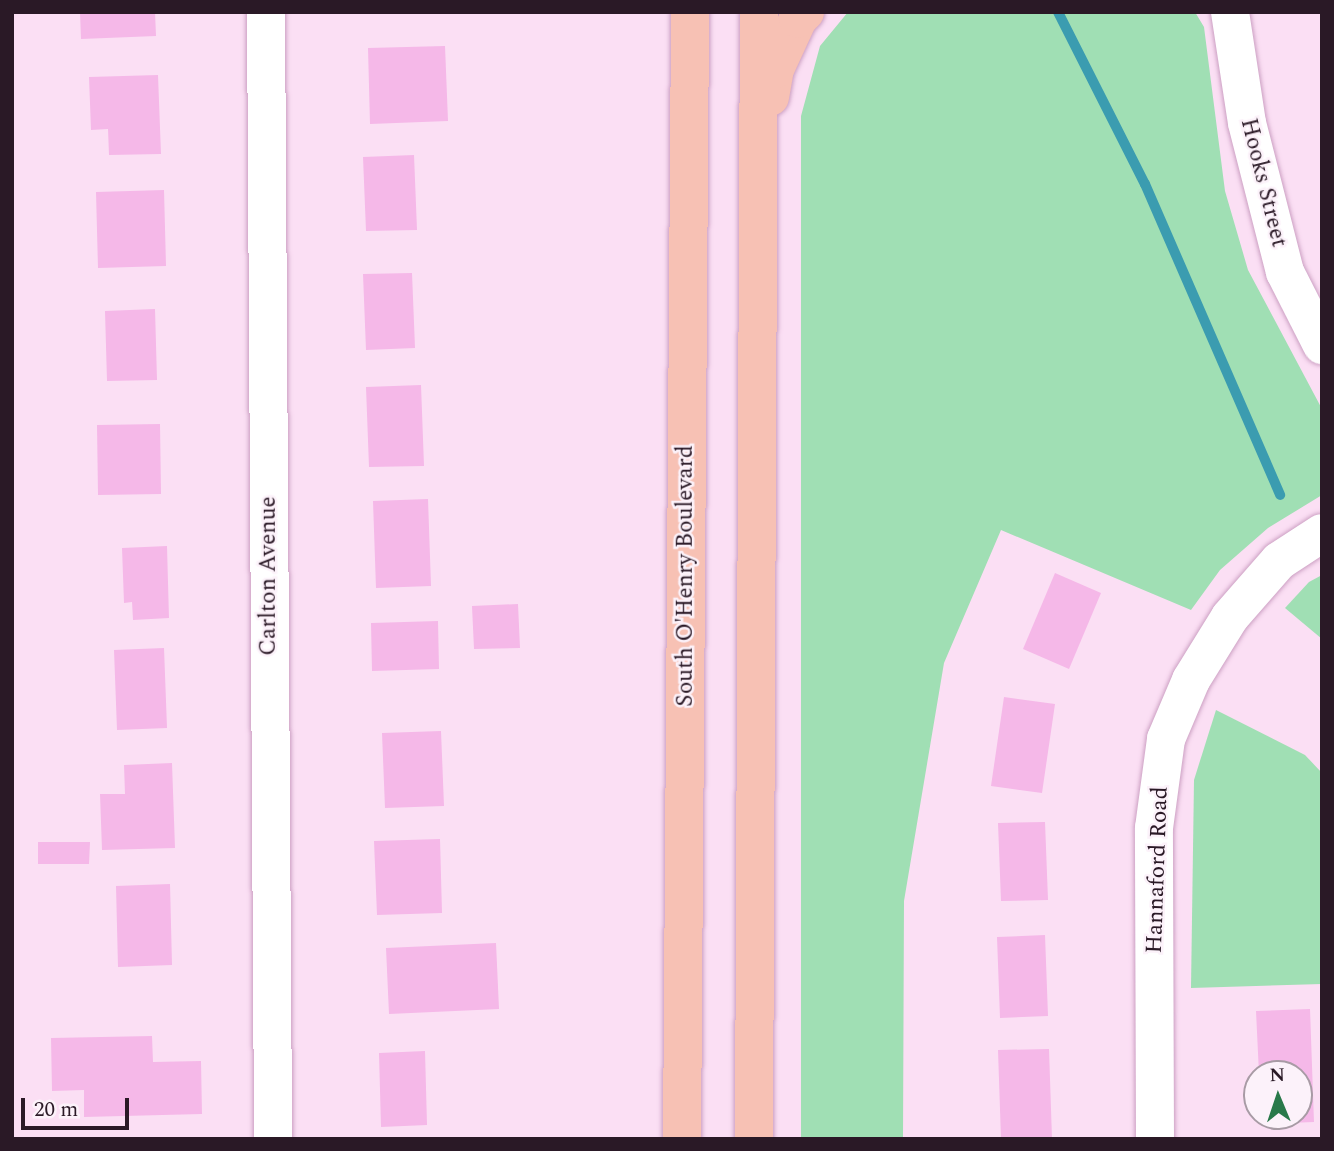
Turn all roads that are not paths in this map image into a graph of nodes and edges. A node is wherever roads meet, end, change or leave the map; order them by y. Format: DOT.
graph roads {
  1 [pos="266,12"];
  2 [pos="690,12"];
  3 [pos="759,12"];
  4 [pos="805,12"];
  5 [pos="1230,12"];
  6 [pos="758,165"];
  7 [pos="1322,345"];
  8 [pos="1322,533"];
  9 [pos="273,1139"];
  10 [pos="682,1139"];
  11 [pos="754,1139"];
  12 [pos="1155,1139"];
  1 -- 9 [label="street, Carlton Avenue"];
  2 -- 10 [label="highway, South O'Henry Boulevard"];
  3 -- 6 [label="highway"];
  4 -- 6 [label="highway"];
  5 -- 7 [label="street, Hooks Street"];
  6 -- 11 [label="highway"];
  8 -- 12 [label="street, Hannaford Road"];
}
